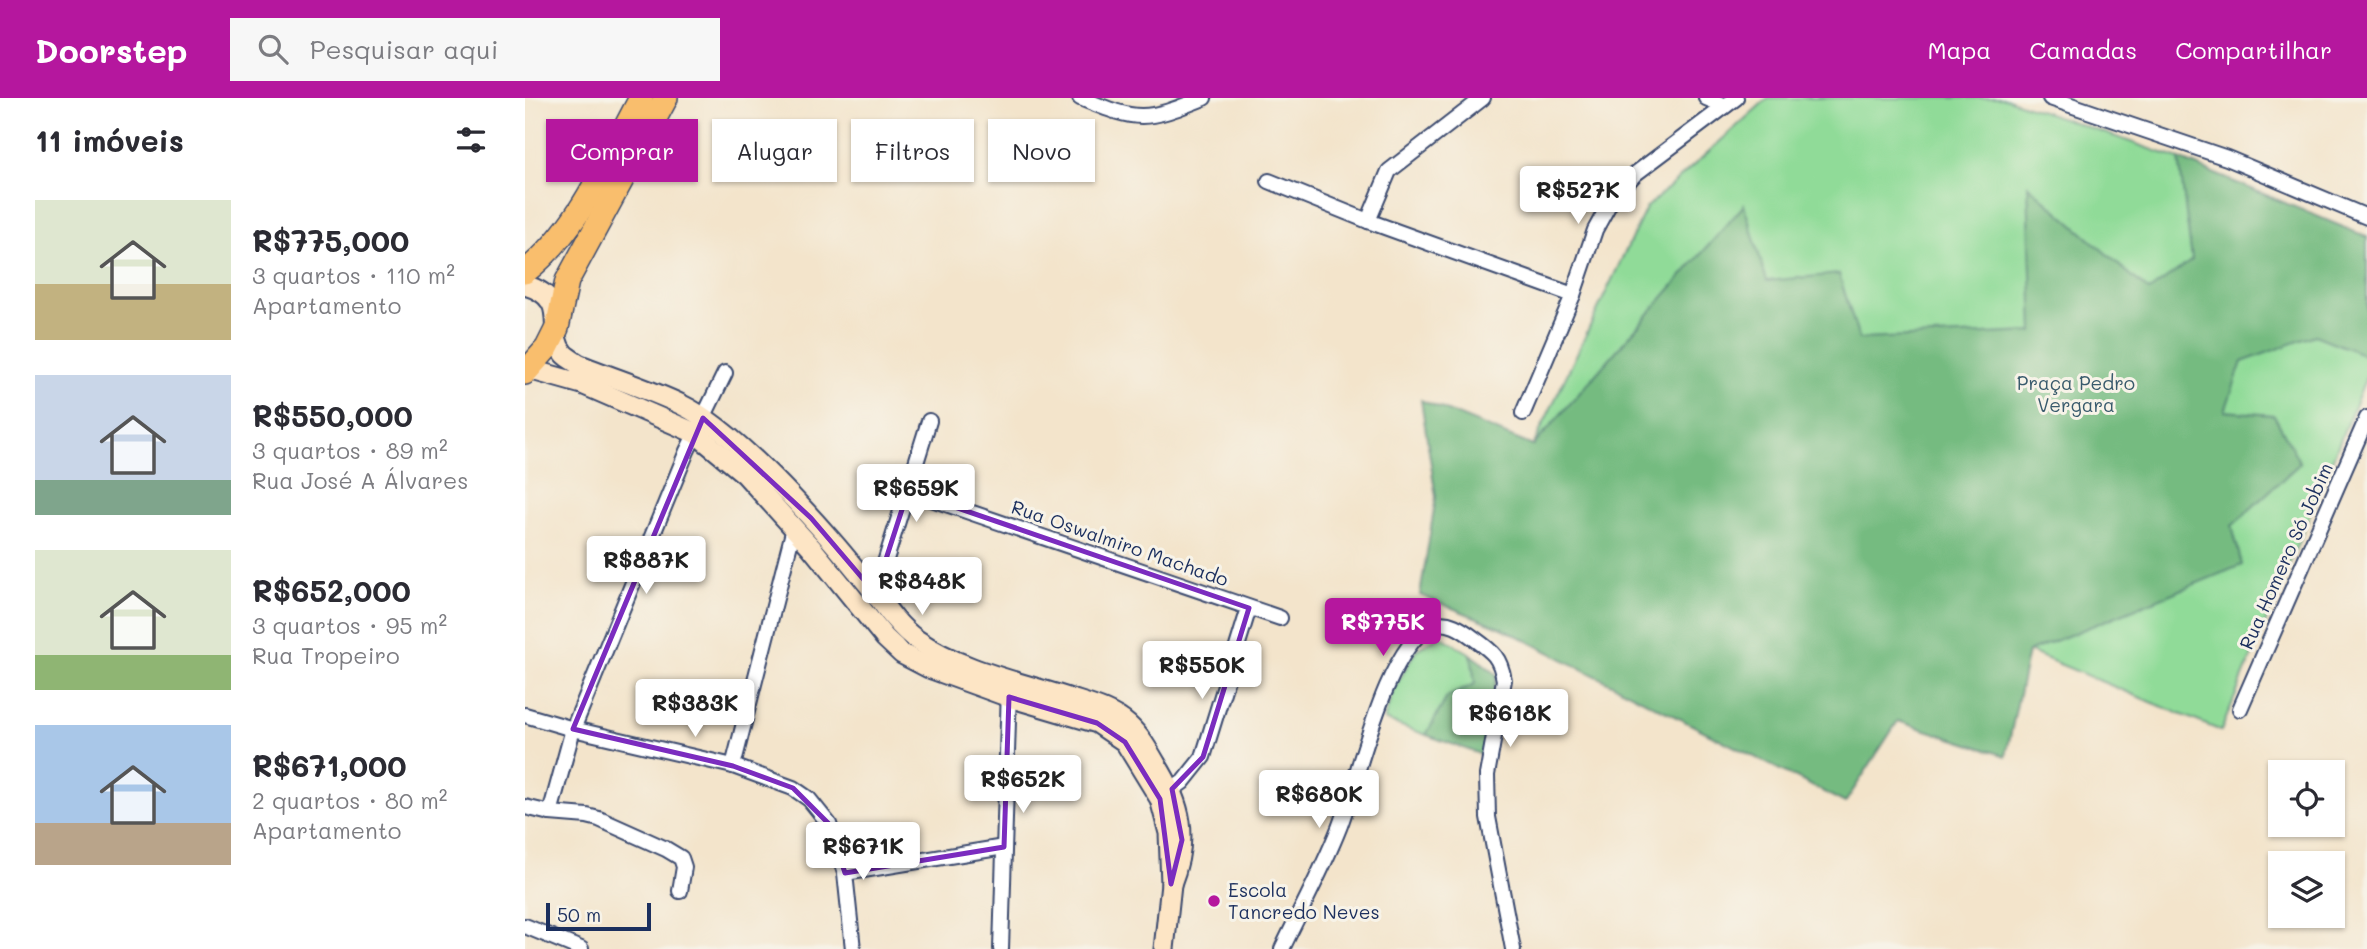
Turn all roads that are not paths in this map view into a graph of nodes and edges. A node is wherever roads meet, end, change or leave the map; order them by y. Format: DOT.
graph roads {
  1 [pos="641,98"];
  2 [pos="666,98"];
  3 [pos="1080,98"];
  4 [pos="1204,98"];
  5 [pos="1483,98"];
  6 [pos="1706,98"];
  7 [pos="2050,98"];
  8 [pos="1730,102"];
  9 [pos="1269,181"];
  10 [pos="2367,217"];
  11 [pos="1368,221"];
  12 [pos="525,272"];
  13 [pos="525,285"];
  14 [pos="1573,295"];
  15 [pos="557,328"];
  16 [pos="526,370"];
  17 [pos="725,373"];
  18 [pos="1523,412"];
  19 [pos="2367,418"];
  20 [pos="929,421"];
  21 [pos="699,425"];
  22 [pos="908,491"];
  23 [pos="794,528"];
  24 [pos="875,594"];
  25 [pos="1249,608"];
  26 [pos="868,616"];
  27 [pos="1280,618"];
  28 [pos="1009,688"];
  29 [pos="2240,709"];
  30 [pos="525,715"];
  31 [pos="573,729"];
  32 [pos="733,766"];
  33 [pos="1166,794"];
  34 [pos="525,807"];
  35 [pos="550,813"];
  36 [pos="1004,847"];
  37 [pos="845,873"];
  38 [pos="680,891"];
  39 [pos="525,926"];
  40 [pos="581,949"];
  41 [pos="853,949"];
  42 [pos="1001,949"];
  43 [pos="1164,949"];
  44 [pos="1282,949"];
  45 [pos="1513,949"];
  1 -- 12 [label="main road"];
  2 -- 15 [label="main road"];
  3 -- 4 [label="street"];
  5 -- 11 [label="street"];
  6 -- 8 [label="street"];
  7 -- 10 [label="street"];
  8 -- 14 [label="street"];
  9 -- 11 [label="street"];
  11 -- 14 [label="street"];
  13 -- 15 [label="street"];
  14 -- 18 [label="street"];
  15 -- 16 [label="main road"];
  15 -- 21 [label="street"];
  16 -- 21 [label="street"];
  17 -- 21 [label="street"];
  19 -- 29 [label="street, Rua Homero Só Jobim"];
  20 -- 22 [label="street"];
  21 -- 23 [label="street"];
  21 -- 24 [label="street"];
  21 -- 31 [label="street"];
  22 -- 24 [label="street"];
  22 -- 25 [label="street, Rua Oswalmiro Machado"];
  23 -- 26 [label="street"];
  23 -- 32 [label="street"];
  24 -- 26 [label="street"];
  24 -- 28 [label="street"];
  25 -- 27 [label="street, Rua Oswalmiro Machado"];
  25 -- 33 [label="street"];
  26 -- 28 [label="street"];
  28 -- 33 [label="street"];
  28 -- 36 [label="street"];
  30 -- 31 [label="street"];
  31 -- 32 [label="street"];
  31 -- 35 [label="street"];
  32 -- 37 [label="street"];
  33 -- 43 [label="street"];
  34 -- 35 [label="street"];
  35 -- 38 [label="street"];
  36 -- 37 [label="street"];
  36 -- 42 [label="street"];
  37 -- 41 [label="street"];
  39 -- 40 [label="street"];
  44 -- 45 [label="street"];
}
